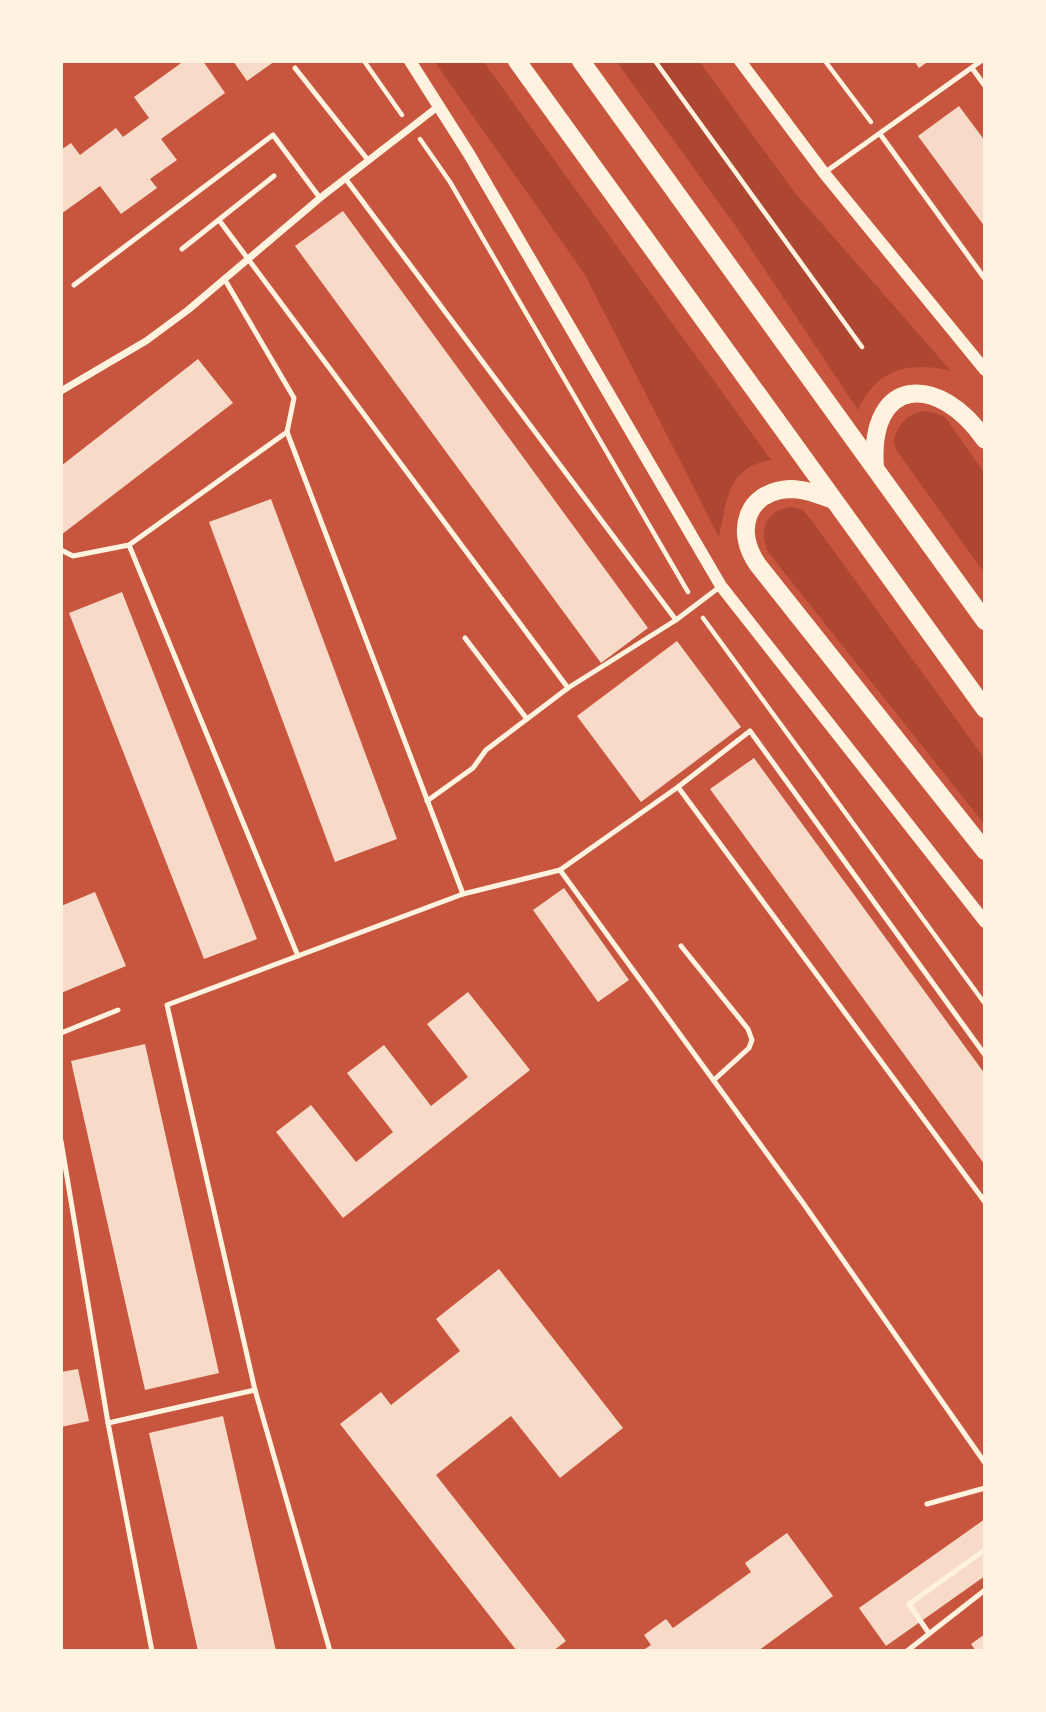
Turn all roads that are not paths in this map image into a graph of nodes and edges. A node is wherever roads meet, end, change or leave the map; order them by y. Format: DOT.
graph roads {
  1 [pos="410,61"];
  2 [pos="517,61"];
  3 [pos="581,61"];
  4 [pos="740,61"];
  5 [pos="981,61"];
  6 [pos="295,68"];
  7 [pos="972,68"];
  8 [pos="985,86"];
  9 [pos="440,105"];
  10 [pos="880,134"];
  11 [pos="368,160"];
  12 [pos="824,173"];
  13 [pos="275,176"];
  14 [pos="345,178"];
  15 [pos="320,198"];
  16 [pos="219,220"];
  17 [pos="182,249"];
  18 [pos="249,258"];
  19 [pos="985,279"];
  20 [pos="225,280"];
  21 [pos="74,285"];
  22 [pos="985,370"];
  23 [pos="61,391"];
  24 [pos="287,432"];
  25 [pos="985,440"];
  26 [pos="875,468"];
  27 [pos="834,500"];
  28 [pos="129,545"];
  29 [pos="61,550"];
  30 [pos="721,586"];
  31 [pos="676,620"];
  32 [pos="985,621"];
  33 [pos="465,638"];
  34 [pos="568,688"];
  35 [pos="985,709"];
  36 [pos="527,719"];
  37 [pos="678,787"];
  38 [pos="427,801"];
  39 [pos="985,851"];
  40 [pos="560,870"];
  41 [pos="463,894"];
  42 [pos="985,922"];
  43 [pos="681,946"];
  44 [pos="298,956"];
  45 [pos="118,1010"];
  46 [pos="61,1033"];
  47 [pos="985,1055"];
  48 [pos="714,1080"];
  49 [pos="61,1141"];
  50 [pos="985,1202"];
  51 [pos="256,1390"];
  52 [pos="108,1423"];
  53 [pos="985,1463"];
  54 [pos="985,1489"];
  55 [pos="927,1504"];
  56 [pos="985,1550"];
  57 [pos="985,1590"];
  58 [pos="928,1632"];
  59 [pos="152,1651"];
  60 [pos="330,1651"];
  61 [pos="907,1651"];
  1 -- 9 [label="street"];
  2 -- 27 [label="main road"];
  3 -- 26 [label="main road"];
  4 -- 12 [label="street"];
  5 -- 7 [label="lane"];
  6 -- 11 [label="lane"];
  7 -- 8 [label="lane"];
  7 -- 10 [label="lane"];
  9 -- 11 [label="street"];
  9 -- 30 [label="street"];
  10 -- 12 [label="lane"];
  10 -- 19 [label="lane"];
  11 -- 14 [label="street"];
  12 -- 22 [label="street"];
  13 -- 16 [label="lane"];
  14 -- 15 [label="street"];
  14 -- 31 [label="lane"];
  15 -- 18 [label="street"];
  15 -- 21 [label="lane"];
  16 -- 17 [label="lane"];
  16 -- 18 [label="lane"];
  18 -- 20 [label="street"];
  18 -- 34 [label="lane"];
  20 -- 23 [label="street"];
  20 -- 24 [label="lane"];
  24 -- 28 [label="lane"];
  24 -- 38 [label="lane"];
  25 -- 26 [label="main road"];
  26 -- 32 [label="main road"];
  27 -- 35 [label="main road"];
  27 -- 39 [label="main road"];
  28 -- 29 [label="lane"];
  28 -- 44 [label="lane"];
  30 -- 31 [label="lane"];
  30 -- 42 [label="street"];
  31 -- 34 [label="lane"];
  33 -- 36 [label="lane"];
  34 -- 36 [label="lane"];
  36 -- 38 [label="lane"];
  37 -- 40 [label="lane"];
  37 -- 47 [label="lane"];
  37 -- 50 [label="lane"];
  38 -- 41 [label="lane"];
  40 -- 41 [label="lane"];
  40 -- 48 [label="lane"];
  41 -- 44 [label="lane"];
  43 -- 48 [label="lane"];
  44 -- 51 [label="lane"];
  45 -- 46 [label="lane"];
  48 -- 53 [label="lane"];
  49 -- 52 [label="lane"];
  51 -- 52 [label="lane"];
  51 -- 60 [label="lane"];
  52 -- 59 [label="lane"];
  54 -- 55 [label="lane"];
  56 -- 58 [label="lane"];
  57 -- 58 [label="lane"];
  58 -- 61 [label="lane"];
}
